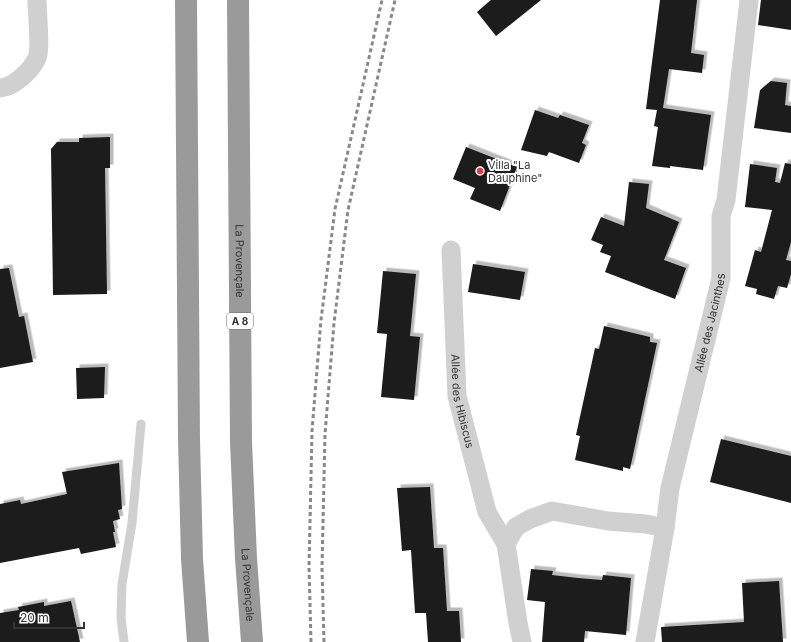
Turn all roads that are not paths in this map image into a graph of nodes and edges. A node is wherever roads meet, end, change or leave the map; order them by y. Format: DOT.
graph roads {
  1 [pos="37,0"];
  2 [pos="186,0"];
  3 [pos="238,0"];
  4 [pos="749,0"];
  5 [pos="0,88"];
  6 [pos="451,250"];
  7 [pos="141,424"];
  8 [pos="665,528"];
  9 [pos="506,544"];
  10 [pos="124,642"];
  11 [pos="198,642"];
  12 [pos="252,642"];
  13 [pos="522,642"];
  14 [pos="645,642"];
  1 -- 5 [label="street"];
  2 -- 11 [label="highway"];
  3 -- 12 [label="highway, La Provençale / A 8"];
  4 -- 8 [label="street, Allée des Jacinthes"];
  6 -- 9 [label="street, Allée des Hibiscus"];
  7 -- 10 [label="lane"];
  8 -- 9 [label="street"];
  8 -- 14 [label="street, Allée des Jacinthes"];
  9 -- 13 [label="street, Allée des Hibiscus"];
}
